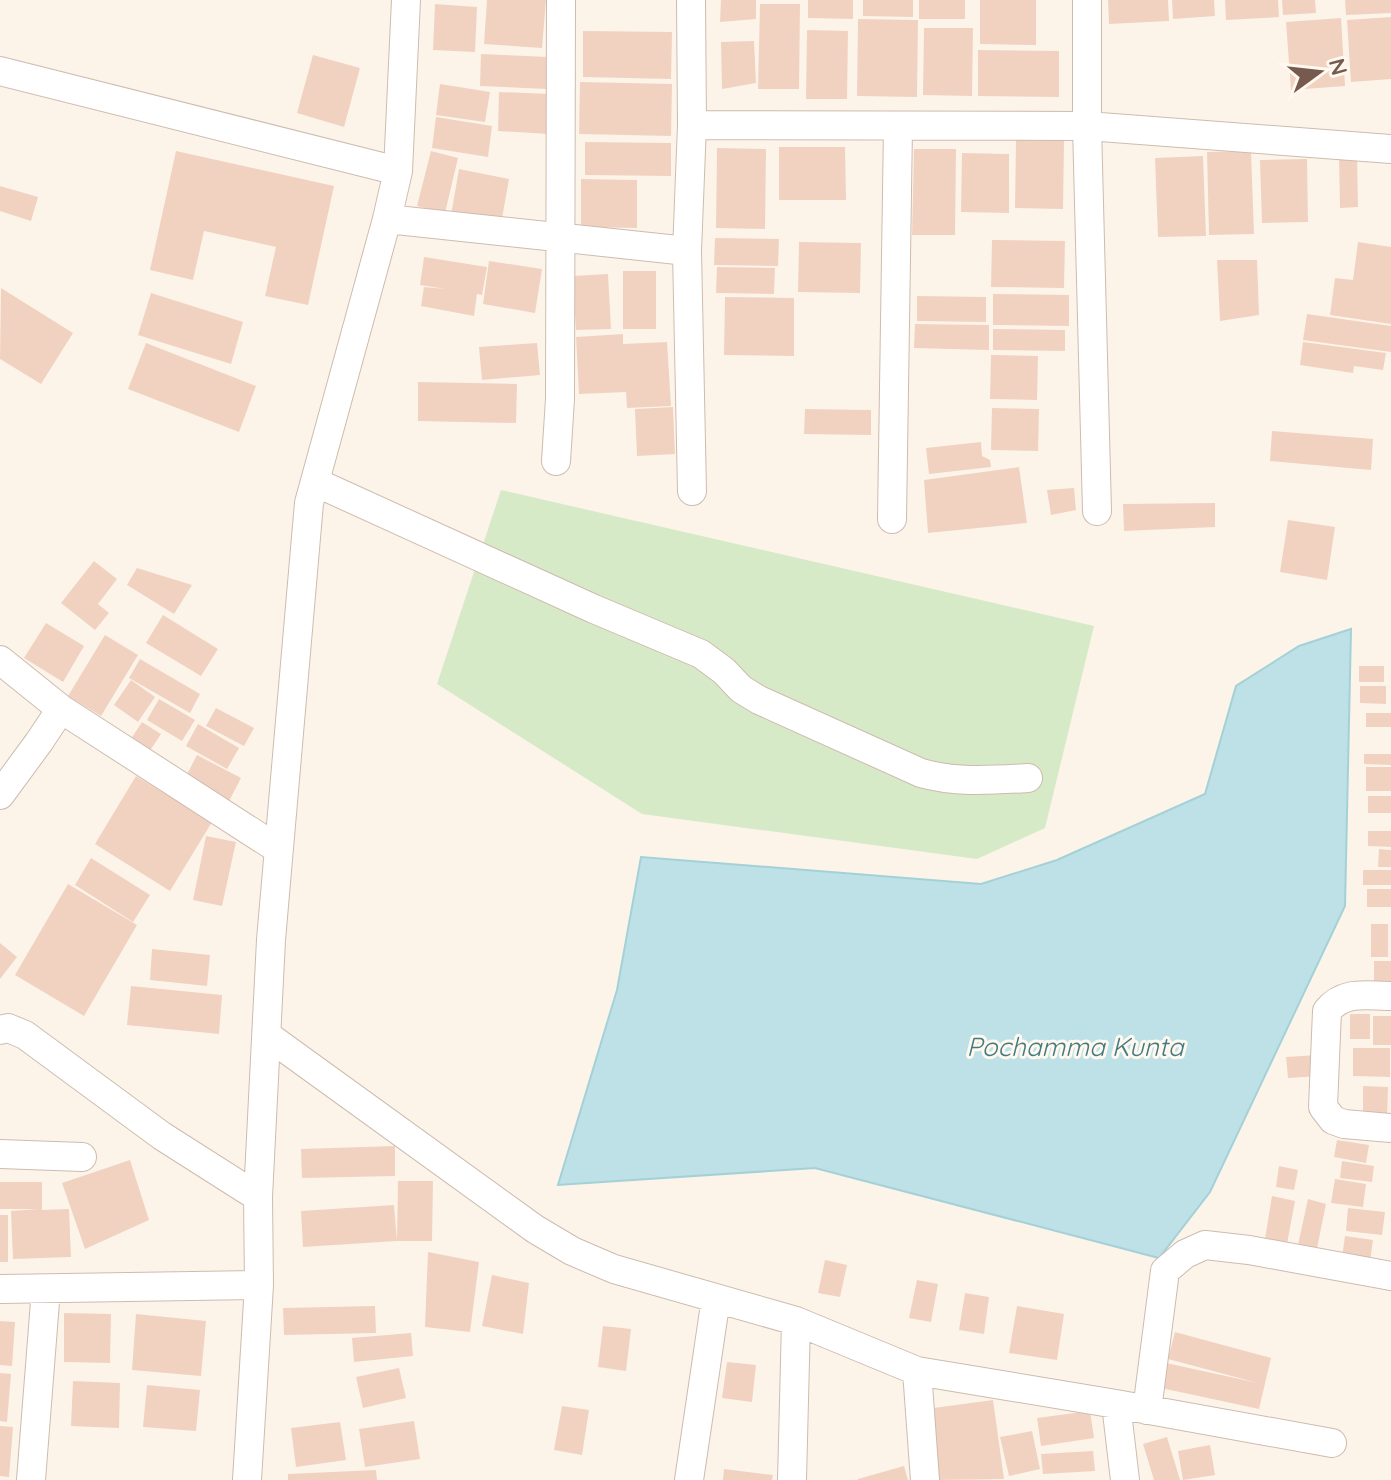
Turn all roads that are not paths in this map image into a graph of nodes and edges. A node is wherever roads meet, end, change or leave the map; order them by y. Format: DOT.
graph roads {
  1 [pos="406,0"];
  2 [pos="561,0"];
  3 [pos="691,0"];
  4 [pos="1087,0"];
  5 [pos="0,71"];
  6 [pos="692,125"];
  7 [pos="1087,126"];
  8 [pos="898,127"];
  9 [pos="1391,149"];
  10 [pos="398,171"];
  11 [pos="387,219"];
  12 [pos="560,237"];
  13 [pos="687,251"];
  14 [pos="556,461"];
  15 [pos="315,482"];
  16 [pos="692,491"];
  17 [pos="1097,511"];
  18 [pos="892,519"];
  19 [pos="0,660"];
  20 [pos="61,709"];
  21 [pos="1028,778"];
  22 [pos="0,795"];
  23 [pos="278,849"];
  24 [pos="1391,996"];
  25 [pos="0,1030"];
  26 [pos="268,1036"];
  27 [pos="1391,1128"];
  28 [pos="0,1154"];
  29 [pos="82,1157"];
  30 [pos="258,1197"];
  31 [pos="1391,1276"];
  32 [pos="259,1285"];
  33 [pos="0,1289"];
  34 [pos="46,1289"];
  35 [pos="716,1298"];
  36 [pos="796,1321"];
  37 [pos="917,1371"];
  38 [pos="1116,1404"];
  39 [pos="1147,1410"];
  40 [pos="1332,1443"];
  41 [pos="31,1480"];
  42 [pos="247,1480"];
  43 [pos="689,1480"];
  44 [pos="792,1480"];
  45 [pos="925,1480"];
  46 [pos="1125,1480"];
  1 -- 10 [label="street"];
  2 -- 12 [label="street"];
  3 -- 6 [label="street"];
  4 -- 7 [label="street"];
  5 -- 10 [label="street"];
  6 -- 8 [label="street"];
  6 -- 13 [label="street"];
  7 -- 8 [label="street"];
  7 -- 9 [label="street"];
  7 -- 17 [label="street"];
  8 -- 18 [label="street"];
  10 -- 11 [label="street"];
  11 -- 12 [label="street"];
  11 -- 15 [label="street"];
  12 -- 13 [label="street"];
  12 -- 14 [label="street"];
  13 -- 16 [label="street"];
  15 -- 21 [label="street"];
  15 -- 23 [label="street"];
  19 -- 20 [label="street"];
  20 -- 22 [label="street"];
  20 -- 23 [label="street"];
  23 -- 26 [label="street"];
  24 -- 27 [label="street"];
  25 -- 30 [label="street"];
  26 -- 30 [label="street"];
  26 -- 35 [label="street"];
  28 -- 29 [label="street"];
  30 -- 32 [label="street"];
  31 -- 39 [label="street"];
  32 -- 34 [label="street"];
  32 -- 42 [label="street"];
  33 -- 34 [label="street"];
  34 -- 41 [label="street"];
  35 -- 36 [label="street"];
  35 -- 43 [label="street"];
  36 -- 37 [label="street"];
  36 -- 44 [label="street"];
  37 -- 38 [label="street"];
  37 -- 45 [label="street"];
  38 -- 39 [label="street"];
  38 -- 46 [label="street"];
  39 -- 40 [label="street"];
}
